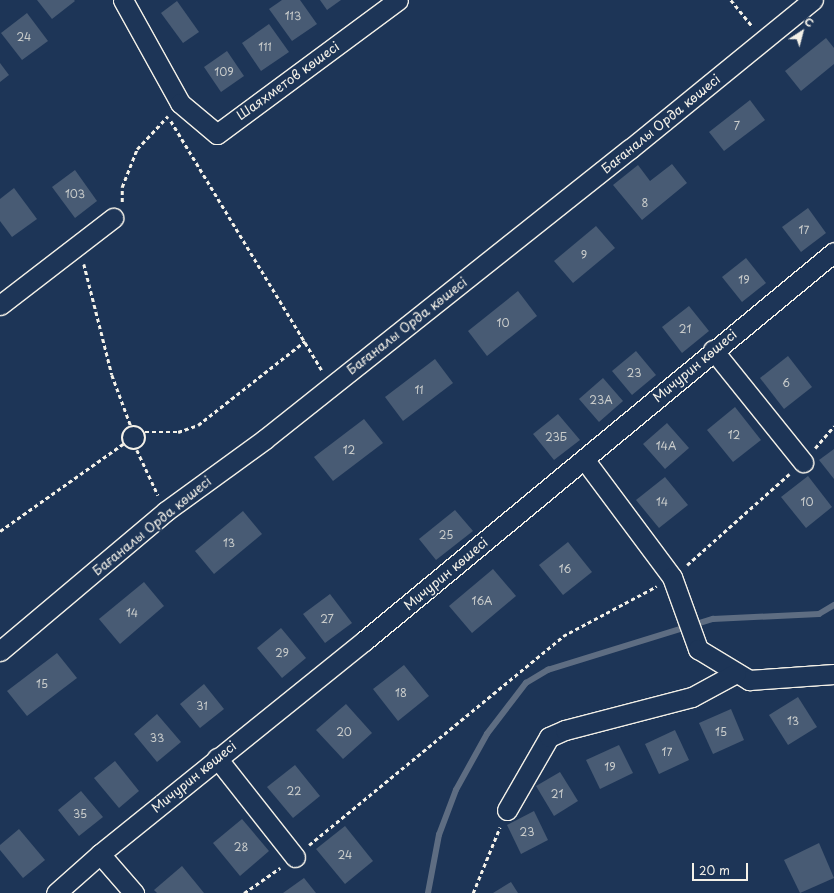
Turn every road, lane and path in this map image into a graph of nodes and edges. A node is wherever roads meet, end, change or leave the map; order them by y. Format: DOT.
graph roads {
  1 [pos="123,0"];
  2 [pos="398,0"];
  3 [pos="731,0"];
  4 [pos="813,0"];
  5 [pos="764,41"];
  6 [pos="171,109"];
  7 [pos="113,218"];
  8 [pos="79,244"];
  9 [pos="834,252"];
  10 [pos="0,305"];
  11 [pos="305,341"];
  12 [pos="713,350"];
  13 [pos="332,385"];
  14 [pos="131,426"];
  15 [pos="834,426"];
  16 [pos="145,432"];
  17 [pos="123,444"];
  18 [pos="137,450"];
  19 [pos="584,459"];
  20 [pos="803,462"];
  21 [pos="166,511"];
  22 [pos="0,531"];
  23 [pos="672,577"];
  24 [pos="0,651"];
  25 [pos="736,673"];
  26 [pos="834,674"];
  27 [pos="217,758"];
  28 [pos="507,810"];
  29 [pos="100,854"];
  30 [pos="295,857"];
  31 [pos="56,893"];
  32 [pos="134,893"];
  33 [pos="244,893"];
  34 [pos="473,893"];
  1 -- 6 [label="street"];
  2 -- 6 [label="street, Шаяхметов көшесі"];
  3 -- 5 [label="path"];
  4 -- 5 [label="street, Бағаналы Орда көшесі"];
  5 -- 13 [label="street, Бағаналы Орда көшесі"];
  6 -- 7 [label="path"];
  6 -- 11 [label="path"];
  7 -- 8 [label="street"];
  8 -- 10 [label="street"];
  8 -- 14 [label="path"];
  9 -- 12 [label="street, Мичурин көшесі"];
  11 -- 13 [label="path"];
  11 -- 16 [label="path"];
  12 -- 19 [label="street, Мичурин көшесі"];
  12 -- 20 [label="street"];
  13 -- 21 [label="street, Бағаналы Орда көшесі"];
  14 -- 16 [label="path"];
  14 -- 17 [label="path"];
  15 -- 20 [label="path"];
  16 -- 18 [label="path"];
  17 -- 18 [label="path"];
  17 -- 22 [label="path"];
  18 -- 21 [label="path"];
  19 -- 23 [label="street"];
  19 -- 27 [label="street, Мичурин көшесі"];
  20 -- 23 [label="path"];
  21 -- 24 [label="street, Бағаналы Орда көшесі"];
  23 -- 25 [label="street"];
  23 -- 30 [label="path"];
  25 -- 26 [label="street"];
  25 -- 28 [label="street"];
  27 -- 29 [label="street, Мичурин көшесі"];
  27 -- 30 [label="street"];
  28 -- 34 [label="path"];
  29 -- 31 [label="street, Мичурин көшесі"];
  29 -- 32 [label="street"];
  30 -- 33 [label="path"];
}
